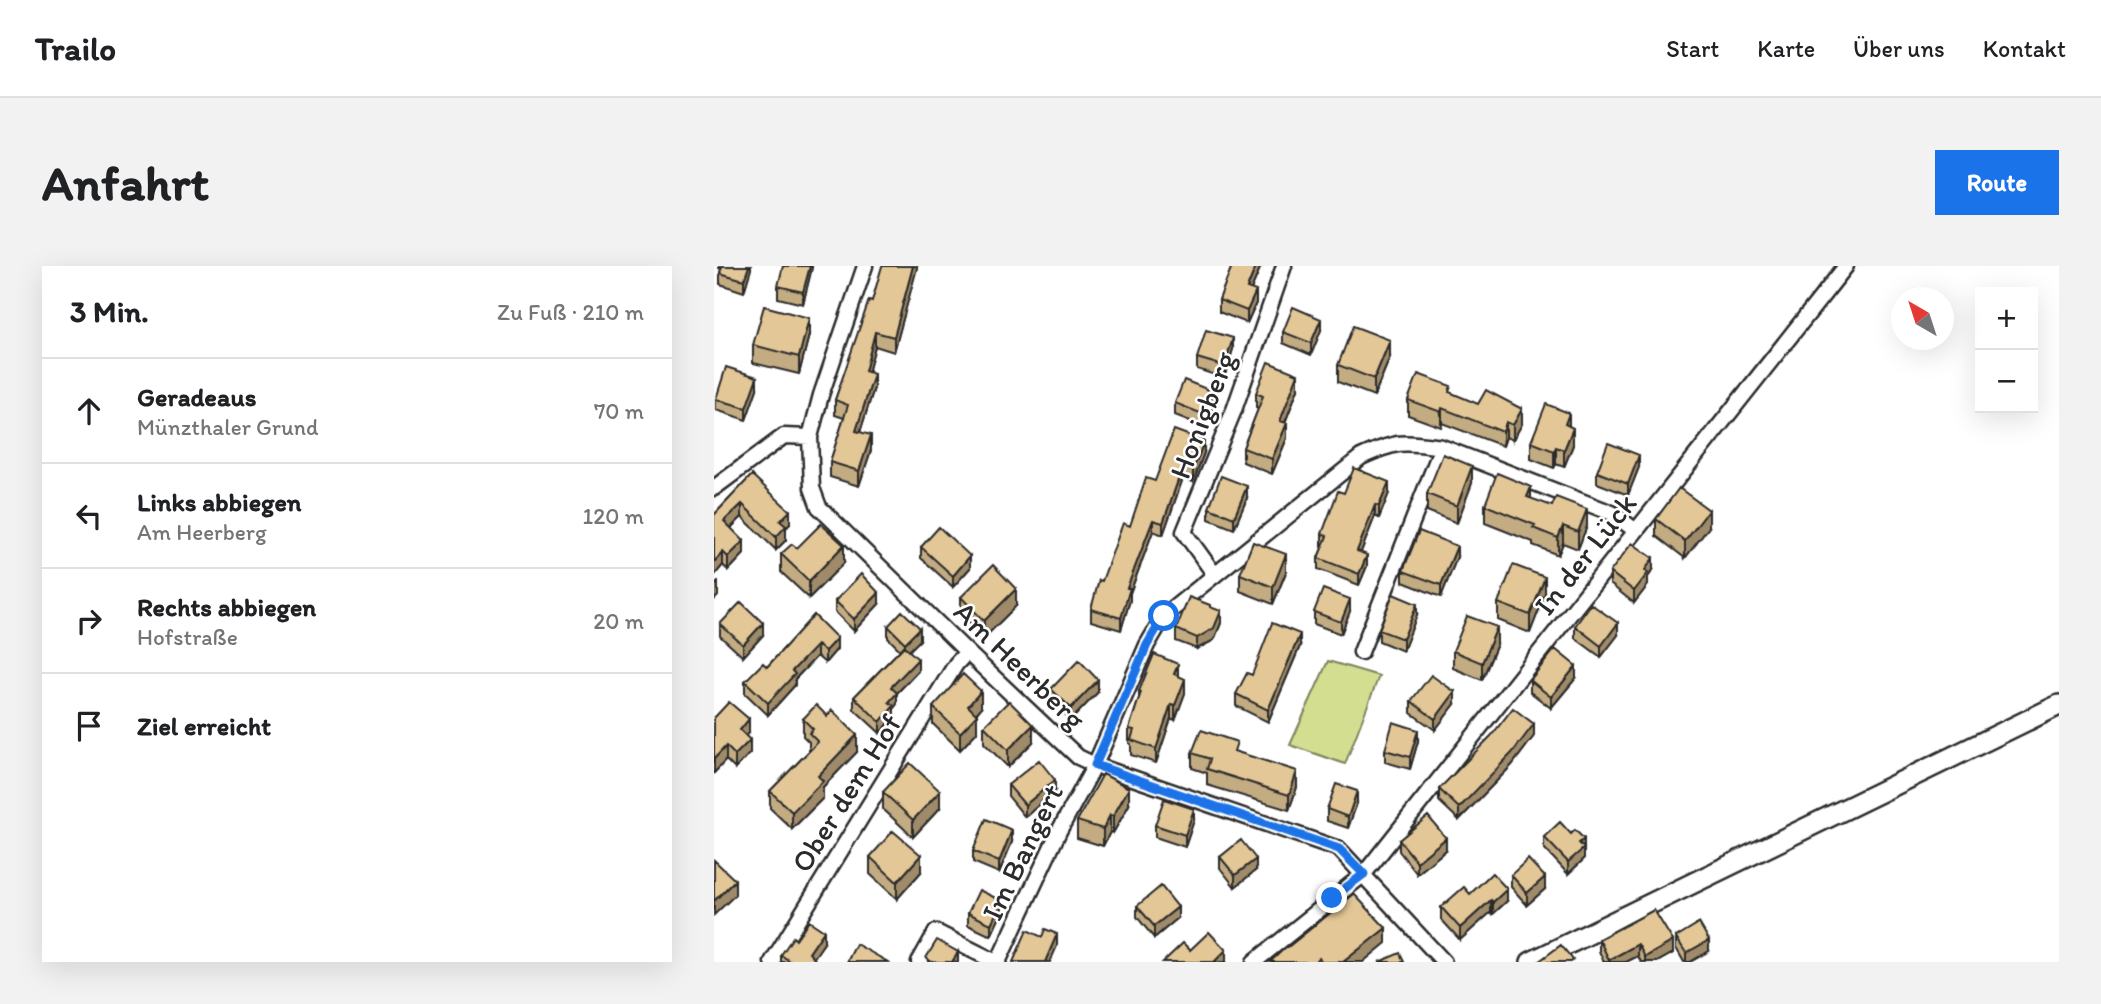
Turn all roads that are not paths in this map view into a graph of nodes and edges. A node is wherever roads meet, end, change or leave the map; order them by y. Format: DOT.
graph roads {
  1 [pos="864,266"];
  2 [pos="1284,266"];
  3 [pos="1846,266"];
  4 [pos="810,437"];
  5 [pos="1442,447"];
  6 [pos="714,488"];
  7 [pos="1636,531"];
  8 [pos="1215,575"];
  9 [pos="967,652"];
  10 [pos="1361,652"];
  11 [pos="2059,705"];
  12 [pos="1095,765"];
  13 [pos="1364,874"];
  14 [pos="772,962"];
  15 [pos="919,962"];
  16 [pos="997,962"];
  17 [pos="1254,962"];
  18 [pos="1444,962"];
  19 [pos="1531,962"];
  1 -- 4 [label="street, Am Heerberg"];
  2 -- 8 [label="street, Honigberg"];
  3 -- 7 [label="street, In der Lück"];
  4 -- 6 [label="street"];
  4 -- 9 [label="street, Am Heerberg"];
  5 -- 7 [label="street, Im Bangert"];
  5 -- 8 [label="street, Im Bangert"];
  5 -- 10 [label="street"];
  7 -- 13 [label="street, In der Lück"];
  8 -- 12 [label="street, Im Bangert"];
  9 -- 12 [label="street, Am Heerberg"];
  9 -- 14 [label="street, Ober dem Hof"];
  11 -- 19 [label="main road"];
  12 -- 13 [label="street, Am Heerberg"];
  12 -- 16 [label="street, Im Bangert"];
  13 -- 17 [label="street, In der Lück"];
  13 -- 18 [label="street, Am Heerberg"];
  15 -- 16 [label="street"];
}
